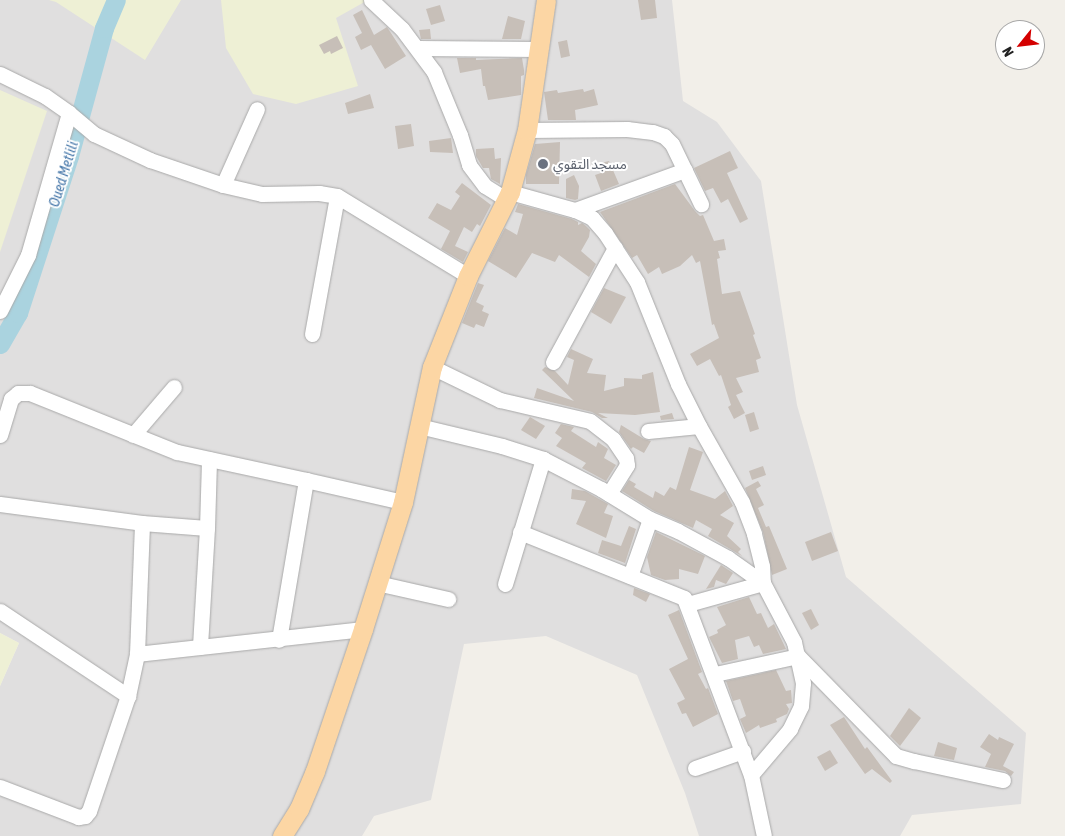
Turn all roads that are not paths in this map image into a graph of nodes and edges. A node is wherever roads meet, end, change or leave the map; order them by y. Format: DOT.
graph roads {
  1 [pos="371,0"];
  2 [pos="546,0"];
  3 [pos="418,48"];
  4 [pos="538,49"];
  5 [pos="0,74"];
  6 [pos="257,109"];
  7 [pos="69,113"];
  8 [pos="526,130"];
  9 [pos="685,170"];
  10 [pos="223,184"];
  11 [pos="337,196"];
  12 [pos="508,196"];
  13 [pos="701,204"];
  14 [pos="575,210"];
  15 [pos="615,248"];
  16 [pos="468,276"];
  17 [pos="0,311"];
  18 [pos="312,334"];
  19 [pos="553,362"];
  20 [pos="432,367"];
  21 [pos="174,387"];
  22 [pos="419,426"];
  23 [pos="699,426"];
  24 [pos="648,431"];
  25 [pos="0,435"];
  26 [pos="133,435"];
  27 [pos="209,459"];
  28 [pos="542,459"];
  29 [pos="306,480"];
  30 [pos="609,494"];
  31 [pos="403,502"];
  32 [pos="0,504"];
  33 [pos="650,519"];
  34 [pos="142,523"];
  35 [pos="207,528"];
  36 [pos="520,532"];
  37 [pos="630,576"];
  38 [pos="377,583"];
  39 [pos="505,584"];
  40 [pos="763,584"];
  41 [pos="448,599"];
  42 [pos="688,604"];
  43 [pos="0,611"];
  44 [pos="363,629"];
  45 [pos="279,640"];
  46 [pos="200,646"];
  47 [pos="137,654"];
  48 [pos="798,656"];
  49 [pos="715,674"];
  50 [pos="128,696"];
  51 [pos="743,751"];
  52 [pos="696,768"];
  53 [pos="751,775"];
  54 [pos="1003,780"];
  55 [pos="0,787"];
  56 [pos="282,836"];
  57 [pos="764,836"];
  1 -- 3 [label="street"];
  2 -- 4 [label="main road"];
  3 -- 4 [label="street"];
  3 -- 12 [label="street"];
  4 -- 8 [label="main road"];
  5 -- 7 [label="street"];
  6 -- 10 [label="street"];
  7 -- 10 [label="street"];
  7 -- 17 [label="street"];
  8 -- 9 [label="street"];
  8 -- 12 [label="main road"];
  9 -- 13 [label="street"];
  9 -- 14 [label="street"];
  10 -- 11 [label="street"];
  11 -- 16 [label="street"];
  11 -- 18 [label="street"];
  12 -- 14 [label="street"];
  12 -- 16 [label="main road"];
  14 -- 15 [label="street"];
  15 -- 19 [label="street"];
  15 -- 23 [label="street"];
  16 -- 20 [label="main road"];
  20 -- 22 [label="main road"];
  20 -- 30 [label="street"];
  21 -- 26 [label="street"];
  22 -- 28 [label="street"];
  22 -- 31 [label="main road"];
  23 -- 24 [label="street"];
  23 -- 40 [label="street"];
  25 -- 26 [label="street"];
  26 -- 27 [label="street"];
  27 -- 29 [label="street"];
  27 -- 35 [label="street"];
  28 -- 30 [label="street"];
  28 -- 36 [label="street"];
  29 -- 31 [label="street"];
  29 -- 45 [label="street"];
  30 -- 33 [label="street"];
  31 -- 38 [label="main road"];
  32 -- 34 [label="street"];
  33 -- 37 [label="street"];
  33 -- 40 [label="street"];
  34 -- 35 [label="street"];
  34 -- 47 [label="street"];
  35 -- 46 [label="street"];
  36 -- 37 [label="street"];
  36 -- 39 [label="street"];
  37 -- 42 [label="street"];
  38 -- 41 [label="street"];
  38 -- 44 [label="main road"];
  40 -- 42 [label="street"];
  40 -- 48 [label="street"];
  42 -- 49 [label="street"];
  43 -- 50 [label="street"];
  44 -- 45 [label="street"];
  44 -- 56 [label="main road"];
  45 -- 46 [label="street"];
  46 -- 47 [label="street"];
  47 -- 50 [label="street"];
  48 -- 49 [label="street"];
  48 -- 53 [label="street"];
  48 -- 54 [label="street"];
  49 -- 51 [label="street"];
  50 -- 55 [label="street"];
  51 -- 52 [label="street"];
  51 -- 53 [label="street"];
  53 -- 57 [label="street"];
}
